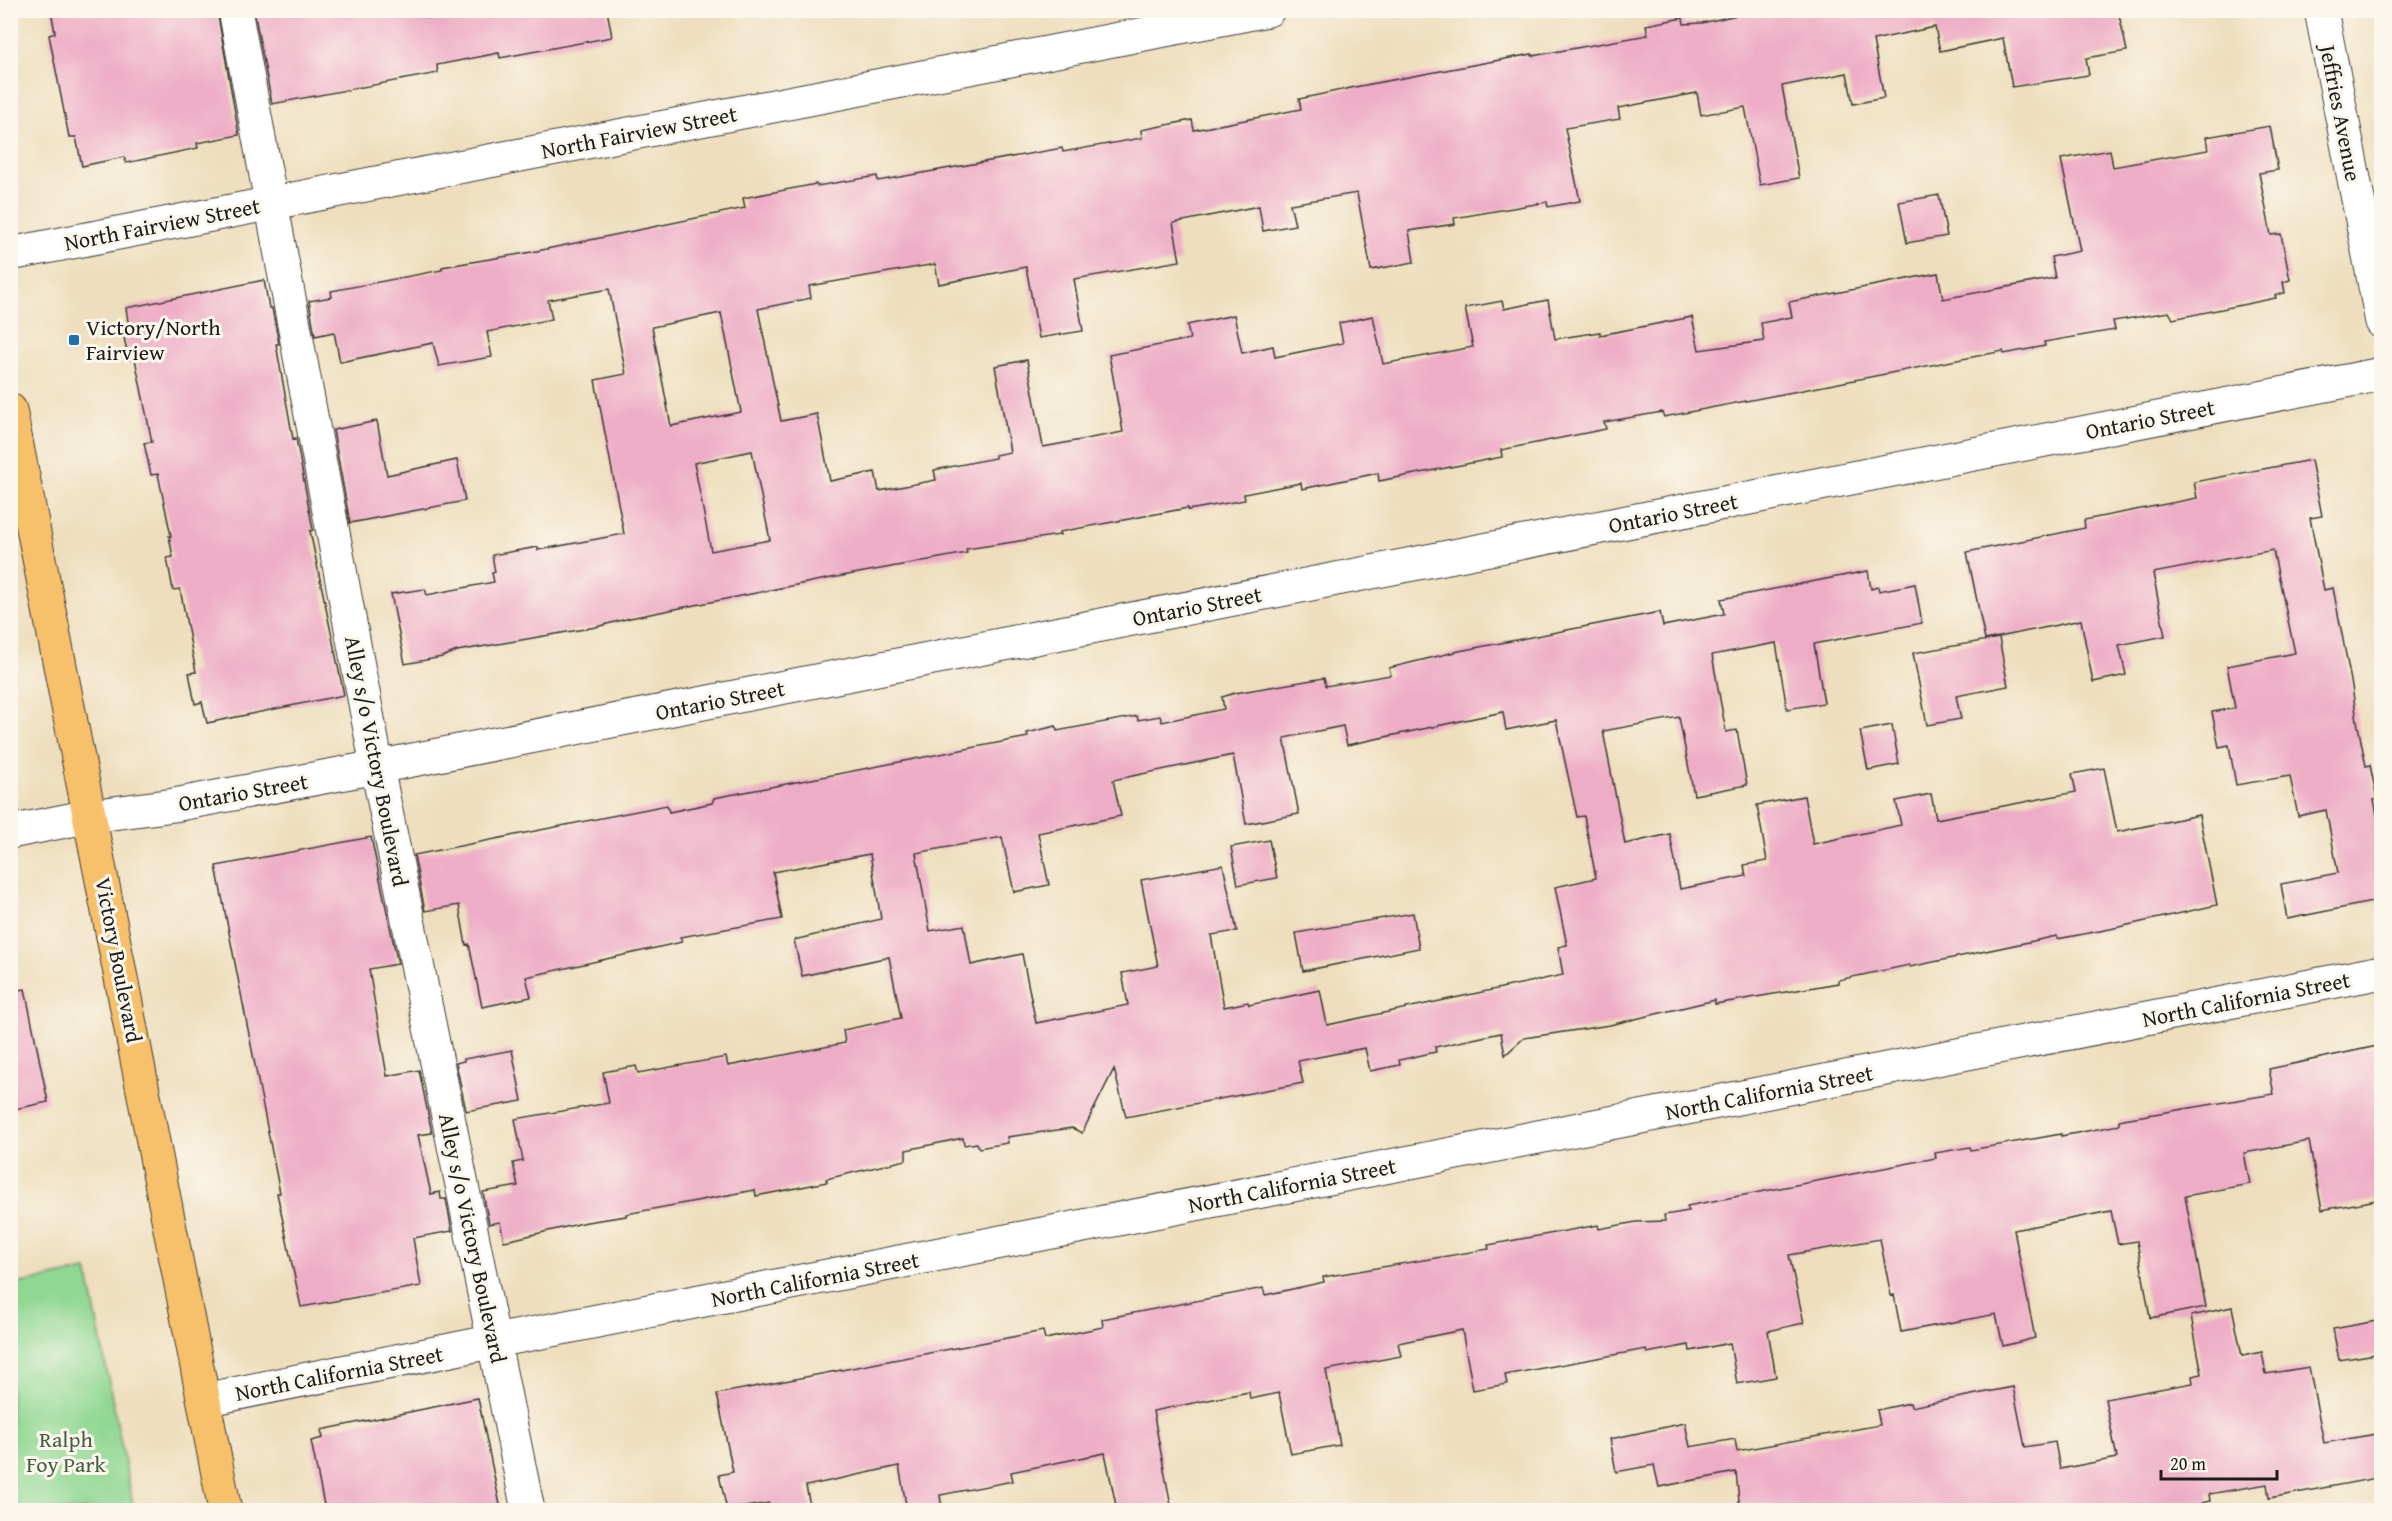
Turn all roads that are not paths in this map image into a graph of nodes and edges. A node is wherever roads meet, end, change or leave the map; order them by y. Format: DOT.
graph roads {
  1 [pos="235,10"];
  2 [pos="1268,10"];
  3 [pos="2321,10"];
  4 [pos="273,203"];
  5 [pos="10,254"];
  6 [pos="2382,322"];
  7 [pos="2382,374"];
  8 [pos="10,410"];
  9 [pos="377,767"];
  10 [pos="90,816"];
  11 [pos="10,832"];
  12 [pos="2382,972"];
  13 [pos="495,1341"];
  14 [pos="204,1400"];
  15 [pos="225,1510"];
  16 [pos="528,1510"];
  1 -- 4 [label="street, Alley s/o Victory Boulevard"];
  2 -- 4 [label="street, North Fairview Street"];
  3 -- 6 [label="street, Jeffries Avenue"];
  4 -- 5 [label="street, North Fairview Street"];
  4 -- 9 [label="street, Alley s/o Victory Boulevard"];
  7 -- 9 [label="street, Ontario Street"];
  8 -- 10 [label="main road, Victory Boulevard"];
  9 -- 10 [label="street, Ontario Street"];
  9 -- 13 [label="street, Alley s/o Victory Boulevard"];
  10 -- 11 [label="street, Ontario Street"];
  10 -- 14 [label="main road, Victory Boulevard"];
  12 -- 13 [label="street, North California Street"];
  13 -- 14 [label="street, North California Street"];
  13 -- 16 [label="street, Alley s/o Victory Boulevard"];
  14 -- 15 [label="main road, Victory Boulevard"];
}
